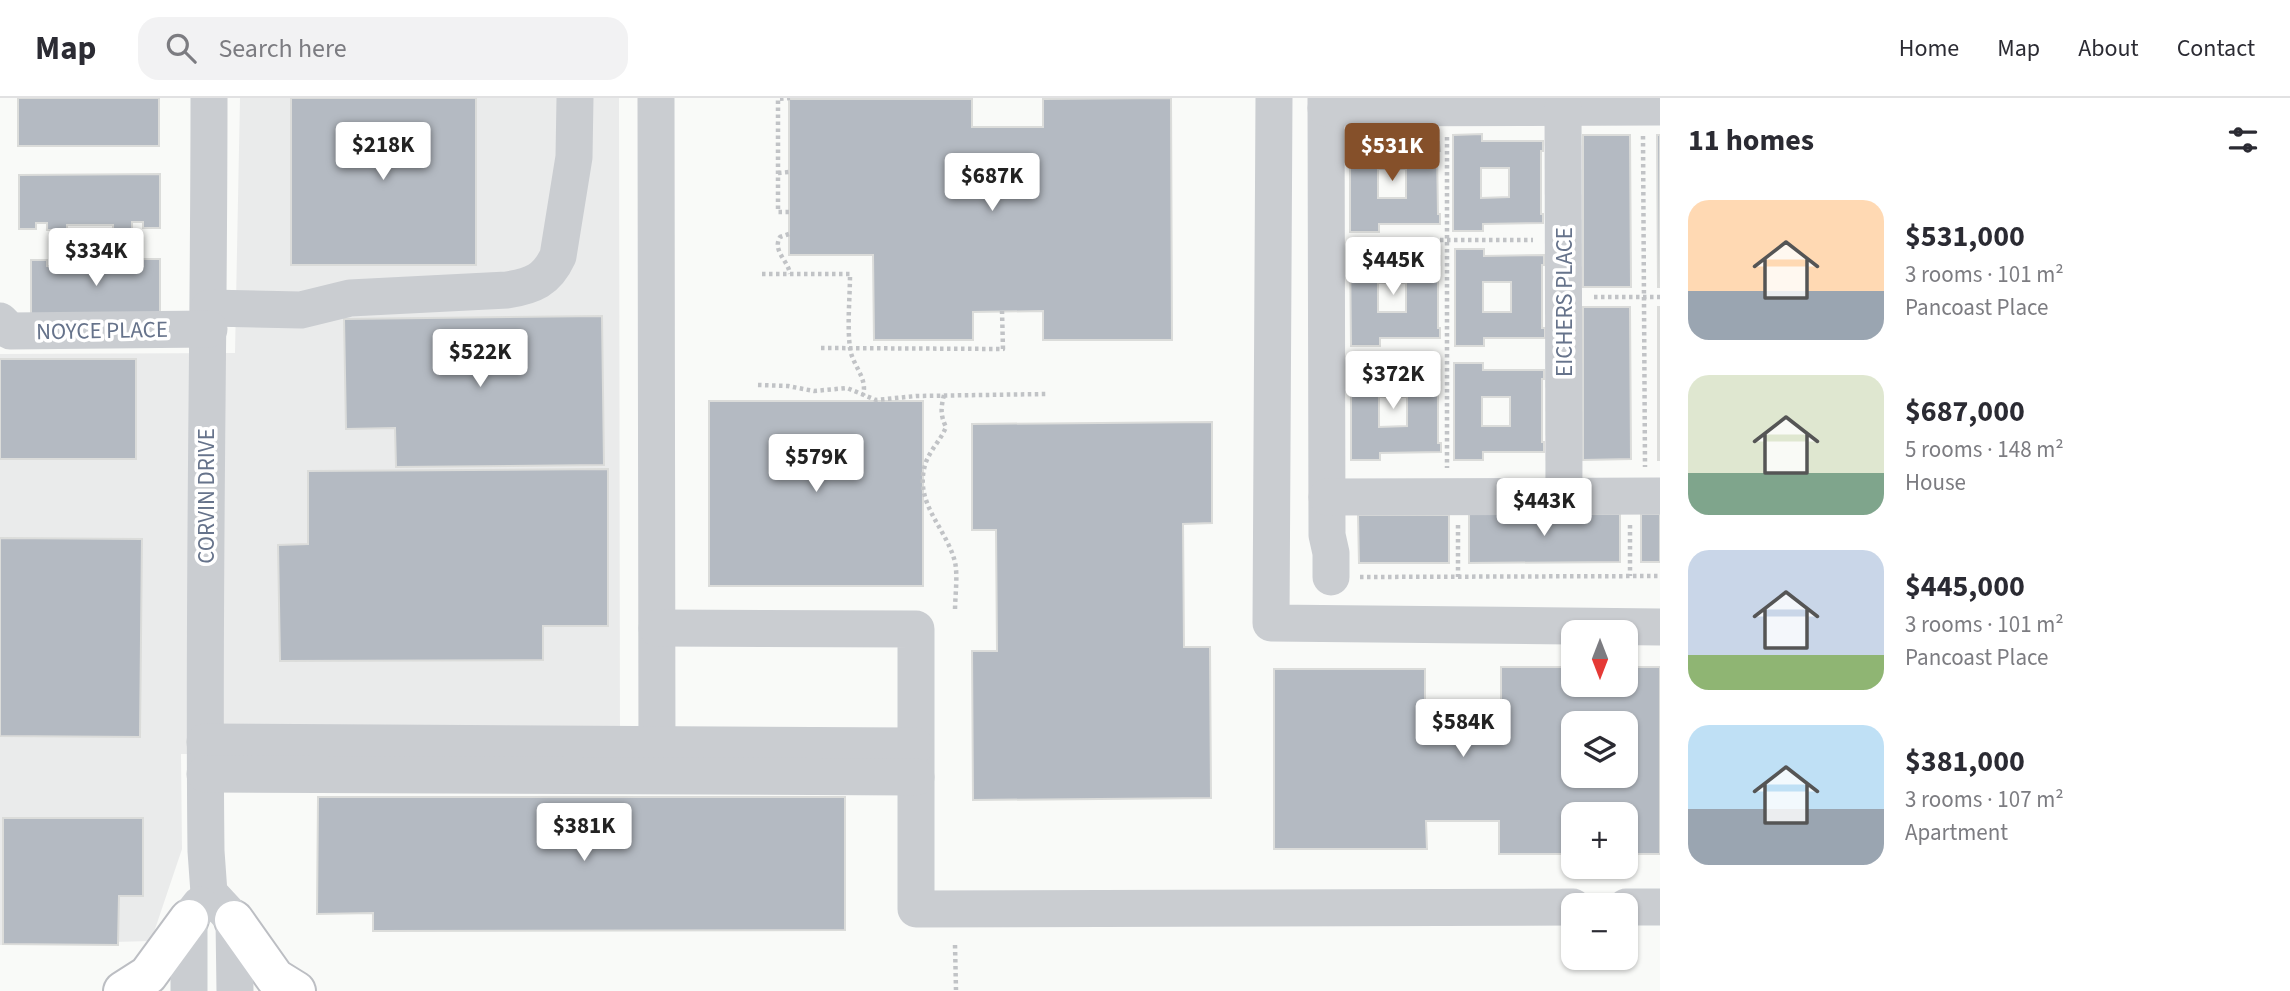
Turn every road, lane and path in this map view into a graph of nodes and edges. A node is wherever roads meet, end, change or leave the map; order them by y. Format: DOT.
graph roads {
  1 [pos="209,98"];
  2 [pos="575,98"];
  3 [pos="656,98"];
  4 [pos="790,98"];
  5 [pos="1274,98"];
  6 [pos="1326,103"];
  7 [pos="1447,108"];
  8 [pos="1563,108"];
  9 [pos="1651,116"];
  10 [pos="789,172"];
  11 [pos="778,173"];
  12 [pos="789,212"];
  13 [pos="789,234"];
  14 [pos="1327,240"];
  15 [pos="1447,240"];
  16 [pos="1564,240"];
  17 [pos="762,274"];
  18 [pos="790,274"];
  19 [pos="1564,297"];
  20 [pos="1643,297"];
  21 [pos="1660,297"];
  22 [pos="1002,311"];
  23 [pos="209,318"];
  24 [pos="0,321"];
  25 [pos="821,348"];
  26 [pos="850,348"];
  27 [pos="758,385"];
  28 [pos="1048,394"];
  29 [pos="863,395"];
  30 [pos="945,395"];
  31 [pos="1453,482"];
  32 [pos="1645,486"];
  33 [pos="1564,496"];
  34 [pos="1327,497"];
  35 [pos="1630,576"];
  36 [pos="1660,576"];
  37 [pos="1331,577"];
  38 [pos="1458,577"];
  39 [pos="955,611"];
  40 [pos="1660,627"];
  41 [pos="657,628"];
  42 [pos="205,758"];
  43 [pos="657,760"];
  44 [pos="916,761"];
  45 [pos="1638,907"];
  46 [pos="1660,907"];
  47 [pos="1561,908"];
  48 [pos="211,911"];
  49 [pos="956,945"];
  50 [pos="956,990"];
  51 [pos="123,991"];
  52 [pos="189,991"];
  53 [pos="235,991"];
  54 [pos="296,991"];
  1 -- 23 [label="street, CORVIN DRIVE"];
  2 -- 23 [label="street, NOYCE PLACE"];
  3 -- 41 [label="street"];
  4 -- 11 [label="path"];
  5 -- 40 [label="street"];
  6 -- 7 [label="street"];
  6 -- 14 [label="street"];
  7 -- 8 [label="street"];
  7 -- 15 [label="path"];
  8 -- 9 [label="street"];
  8 -- 16 [label="street, EICHERS PLACE"];
  9 -- 20 [label="path"];
  10 -- 11 [label="path"];
  11 -- 12 [label="path"];
  13 -- 18 [label="path"];
  14 -- 15 [label="path"];
  14 -- 34 [label="street"];
  15 -- 16 [label="path"];
  15 -- 31 [label="path"];
  16 -- 19 [label="street, EICHERS PLACE"];
  17 -- 18 [label="path"];
  18 -- 26 [label="path"];
  19 -- 20 [label="path"];
  19 -- 33 [label="street, EICHERS PLACE"];
  20 -- 21 [label="path"];
  20 -- 32 [label="path"];
  22 -- 26 [label="path"];
  23 -- 24 [label="street, NOYCE PLACE"];
  23 -- 42 [label="street, CORVIN DRIVE"];
  25 -- 26 [label="path"];
  26 -- 29 [label="path"];
  27 -- 29 [label="path"];
  28 -- 30 [label="path"];
  29 -- 30 [label="path"];
  30 -- 39 [label="path"];
  31 -- 33 [label="street"];
  31 -- 34 [label="street"];
  31 -- 38 [label="path"];
  32 -- 33 [label="street"];
  32 -- 35 [label="path"];
  34 -- 37 [label="street"];
  35 -- 36 [label="path"];
  35 -- 38 [label="path"];
  37 -- 38 [label="path"];
  41 -- 43 [label="street"];
  41 -- 44 [label="street"];
  42 -- 43 [label="street"];
  42 -- 48 [label="street, CORVIN DRIVE"];
  43 -- 44 [label="street"];
  44 -- 47 [label="street"];
  45 -- 46 [label="street"];
  48 -- 51 [label="highway"];
  48 -- 52 [label="street, CORVIN DRIVE"];
  48 -- 53 [label="street, CORVIN DRIVE"];
  48 -- 54 [label="highway"];
  49 -- 50 [label="path"];
}
